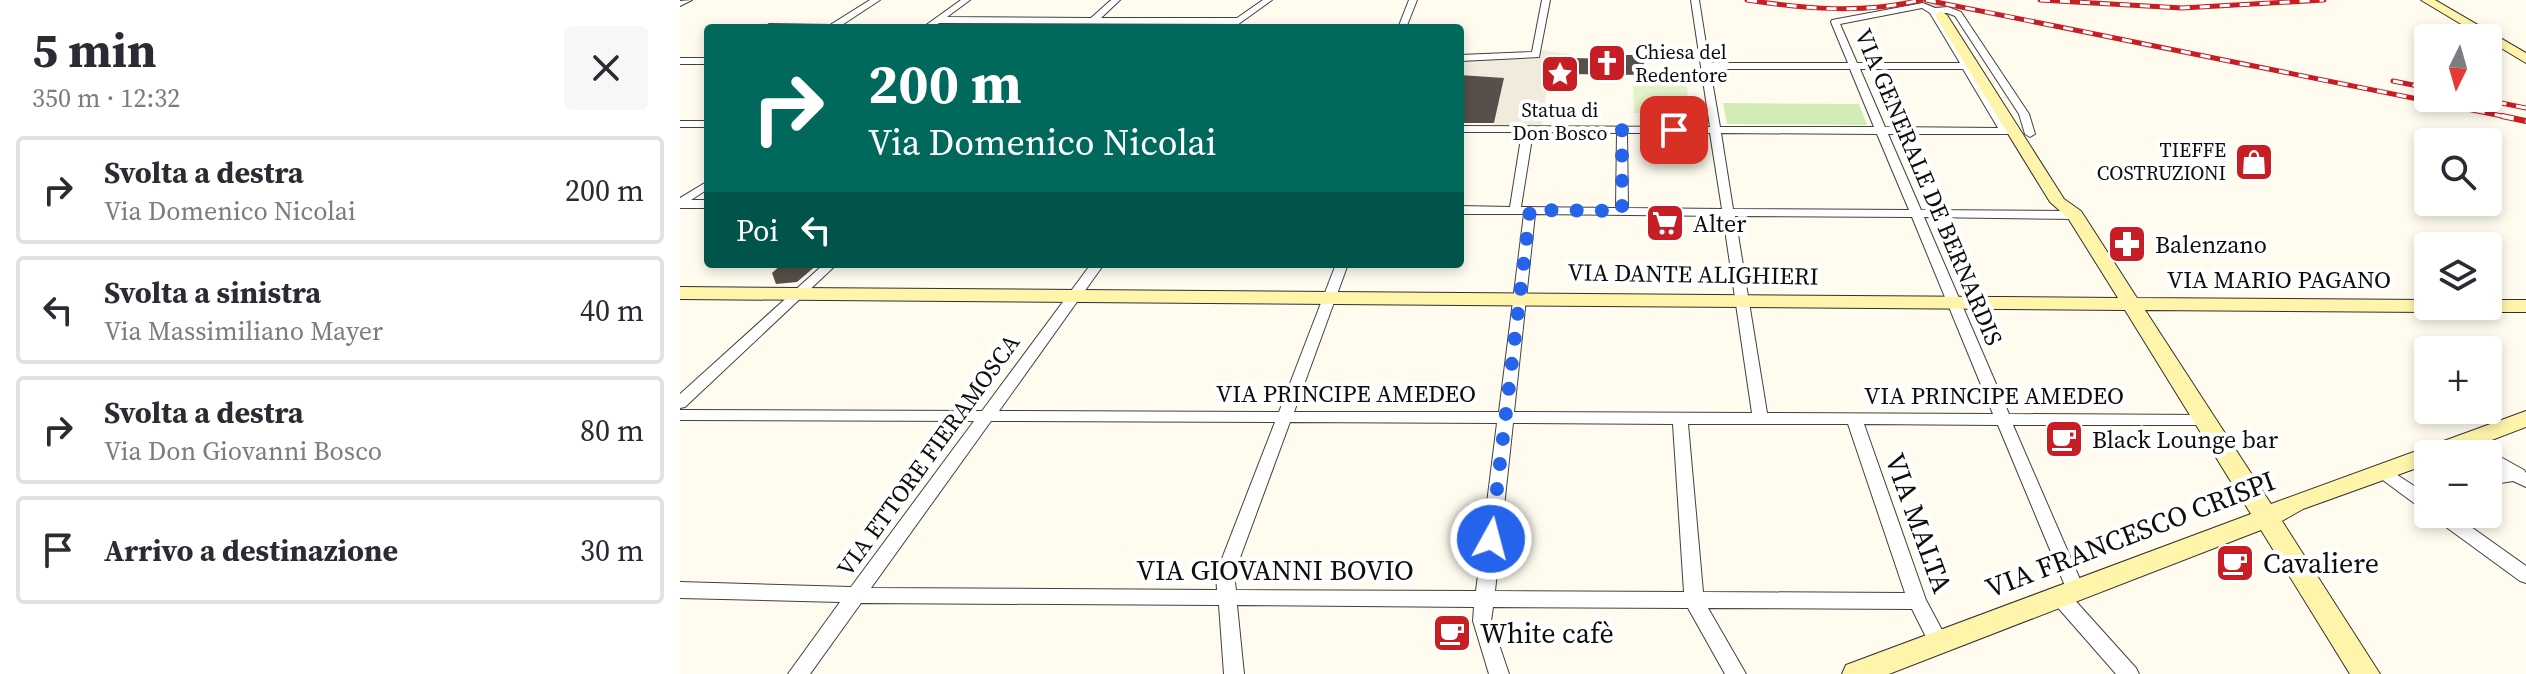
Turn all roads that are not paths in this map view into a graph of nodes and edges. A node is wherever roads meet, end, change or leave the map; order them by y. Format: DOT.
graph roads {
  1 [pos="688,0"];
  2 [pos="876,0"];
  3 [pos="966,0"];
  4 [pos="1116,0"];
  5 [pos="1268,0"];
  6 [pos="1413,0"];
  7 [pos="1546,0"];
  8 [pos="1695,0"];
  9 [pos="2413,0"];
  10 [pos="2427,0"];
  11 [pos="680,4"];
  12 [pos="1941,14"];
  13 [pos="938,20"];
  14 [pos="1093,21"];
  15 [pos="1238,21"];
  16 [pos="838,24"];
  17 [pos="932,24"];
  18 [pos="1090,24"];
  19 [pos="1234,24"];
  20 [pos="1404,24"];
  21 [pos="2452,24"];
  22 [pos="2502,54"];
  23 [pos="1464,58"];
  24 [pos="2526,59"];
  25 [pos="680,61"];
  26 [pos="704,61"];
  27 [pos="1704,66"];
  28 [pos="1854,66"];
  29 [pos="1965,66"];
  30 [pos="2526,69"];
  31 [pos="680,124"];
  32 [pos="704,124"];
  33 [pos="1464,129"];
  34 [pos="1528,129"];
  35 [pos="1622,130"];
  36 [pos="1714,130"];
  37 [pos="1882,131"];
  38 [pos="2022,133"];
  39 [pos="704,187"];
  40 [pos="680,204"];
  41 [pos="704,204"];
  42 [pos="1464,210"];
  43 [pos="1523,210"];
  44 [pos="1622,211"];
  45 [pos="1727,212"];
  46 [pos="1917,213"];
  47 [pos="2075,215"];
  48 [pos="827,268"];
  49 [pos="1095,268"];
  50 [pos="1340,268"];
  51 [pos="680,293"];
  52 [pos="799,294"];
  53 [pos="1075,296"];
  54 [pos="1329,297"];
  55 [pos="1520,299"];
  56 [pos="1740,301"];
  57 [pos="1955,303"];
  58 [pos="2130,304"];
  59 [pos="2414,306"];
  60 [pos="2502,306"];
  61 [pos="2526,306"];
  62 [pos="680,403"];
  63 [pos="680,415"];
  64 [pos="987,415"];
  65 [pos="1284,417"];
  66 [pos="1506,417"];
  67 [pos="1680,418"];
  68 [pos="1760,418"];
  69 [pos="1854,418"];
  70 [pos="2004,419"];
  71 [pos="2526,419"];
  72 [pos="2204,420"];
  73 [pos="2496,440"];
  74 [pos="2414,460"];
  75 [pos="2502,464"];
  76 [pos="2382,471"];
  77 [pos="2523,476"];
  78 [pos="2502,478"];
  79 [pos="2414,488"];
  80 [pos="2267,518"];
  81 [pos="2460,528"];
  82 [pos="2526,576"];
  83 [pos="680,590"];
  84 [pos="857,593"];
  85 [pos="2068,594"];
  86 [pos="1225,598"];
  87 [pos="1484,600"];
  88 [pos="1694,601"];
  89 [pos="1917,601"];
  90 [pos="1939,643"];
  91 [pos="798,674"];
  92 [pos="1234,674"];
  93 [pos="1499,674"];
  94 [pos="1736,674"];
  95 [pos="1856,674"];
  96 [pos="2129,674"];
  97 [pos="2366,674"];
  1 -- 11 [label="street"];
  2 -- 16 [label="street"];
  3 -- 13 [label="street"];
  4 -- 14 [label="street"];
  5 -- 15 [label="street"];
  6 -- 20 [label="street"];
  7 -- 23 [label="street"];
  8 -- 27 [label="street"];
  9 -- 21 [label="main road"];
  10 -- 24 [label="main road"];
  12 -- 28 [label="street, VIA GENERALE DE BERNARDIS"];
  12 -- 29 [label="street"];
  12 -- 38 [label="main road"];
  13 -- 14 [label="street"];
  13 -- 17 [label="street"];
  14 -- 15 [label="street"];
  14 -- 18 [label="street"];
  15 -- 19 [label="street"];
  22 -- 30 [label="main road"];
  25 -- 26 [label="street"];
  27 -- 28 [label="street"];
  27 -- 36 [label="street"];
  28 -- 29 [label="street"];
  28 -- 37 [label="street, VIA GENERALE DE BERNARDIS"];
  29 -- 38 [label="street"];
  31 -- 32 [label="street"];
  33 -- 34 [label="street"];
  34 -- 35 [label="street"];
  34 -- 43 [label="street"];
  35 -- 36 [label="street"];
  35 -- 44 [label="street"];
  36 -- 37 [label="street"];
  36 -- 45 [label="street"];
  37 -- 38 [label="street"];
  37 -- 46 [label="street, VIA GENERALE DE BERNARDIS"];
  38 -- 47 [label="main road"];
  39 -- 40 [label="street"];
  40 -- 41 [label="street"];
  42 -- 43 [label="street"];
  43 -- 44 [label="street"];
  43 -- 55 [label="street"];
  44 -- 45 [label="street"];
  45 -- 46 [label="street"];
  45 -- 56 [label="street"];
  46 -- 47 [label="street"];
  46 -- 57 [label="street, VIA GENERALE DE BERNARDIS"];
  47 -- 58 [label="main road"];
  48 -- 52 [label="street"];
  49 -- 53 [label="street, VIA ETTORE FIERAMOSCA"];
  50 -- 54 [label="street"];
  51 -- 52 [label="main road, VIA DANTE ALIGHIERI"];
  52 -- 53 [label="main road, VIA DANTE ALIGHIERI"];
  52 -- 62 [label="street"];
  53 -- 54 [label="main road, VIA DANTE ALIGHIERI"];
  53 -- 64 [label="street, VIA ETTORE FIERAMOSCA"];
  54 -- 55 [label="main road, VIA DANTE ALIGHIERI"];
  54 -- 65 [label="street"];
  55 -- 56 [label="main road, VIA DANTE ALIGHIERI"];
  55 -- 66 [label="street"];
  56 -- 57 [label="main road, VIA DANTE ALIGHIERI"];
  56 -- 68 [label="street"];
  57 -- 58 [label="main road, VIA DANTE ALIGHIERI"];
  57 -- 70 [label="street, VIA GENERALE DE BERNARDIS"];
  58 -- 59 [label="main road, VIA MARIO PAGANO"];
  58 -- 72 [label="main road"];
  60 -- 61 [label="main road"];
  63 -- 64 [label="street, VIA PRINCIPE AMEDEO"];
  64 -- 65 [label="street, VIA PRINCIPE AMEDEO"];
  64 -- 84 [label="street, VIA ETTORE FIERAMOSCA"];
  65 -- 66 [label="street, VIA PRINCIPE AMEDEO"];
  65 -- 86 [label="street"];
  66 -- 67 [label="street, VIA PRINCIPE AMEDEO"];
  66 -- 87 [label="street"];
  67 -- 68 [label="street, VIA PRINCIPE AMEDEO"];
  67 -- 88 [label="street"];
  68 -- 69 [label="street, VIA PRINCIPE AMEDEO"];
  69 -- 70 [label="street, VIA PRINCIPE AMEDEO"];
  69 -- 89 [label="street, VIA MALTA"];
  70 -- 72 [label="street, VIA PRINCIPE AMEDEO"];
  70 -- 85 [label="street, VIA GENERALE DE BERNARDIS"];
  71 -- 73 [label="main road, VIA FRANCESCO CRISPI"];
  72 -- 80 [label="main road"];
  74 -- 76 [label="main road, VIA FRANCESCO CRISPI"];
  75 -- 77 [label="street"];
  76 -- 79 [label="street"];
  76 -- 80 [label="main road, VIA FRANCESCO CRISPI"];
  77 -- 78 [label="street"];
  80 -- 85 [label="main road, VIA FRANCESCO CRISPI"];
  80 -- 97 [label="main road"];
  81 -- 82 [label="street"];
  83 -- 84 [label="street, VIA GIOVANNI BOVIO"];
  84 -- 86 [label="street, VIA GIOVANNI BOVIO"];
  84 -- 91 [label="street, VIA ETTORE FIERAMOSCA"];
  85 -- 90 [label="main road, VIA FRANCESCO CRISPI"];
  85 -- 96 [label="street, VIA GENERALE DE BERNARDIS"];
  86 -- 87 [label="street, VIA GIOVANNI BOVIO"];
  86 -- 92 [label="street"];
  87 -- 88 [label="street, VIA GIOVANNI BOVIO"];
  87 -- 93 [label="street"];
  88 -- 89 [label="street, VIA GIOVANNI BOVIO"];
  88 -- 94 [label="street"];
  89 -- 90 [label="street, VIA MALTA"];
  90 -- 95 [label="main road, VIA FRANCESCO CRISPI"];
}
